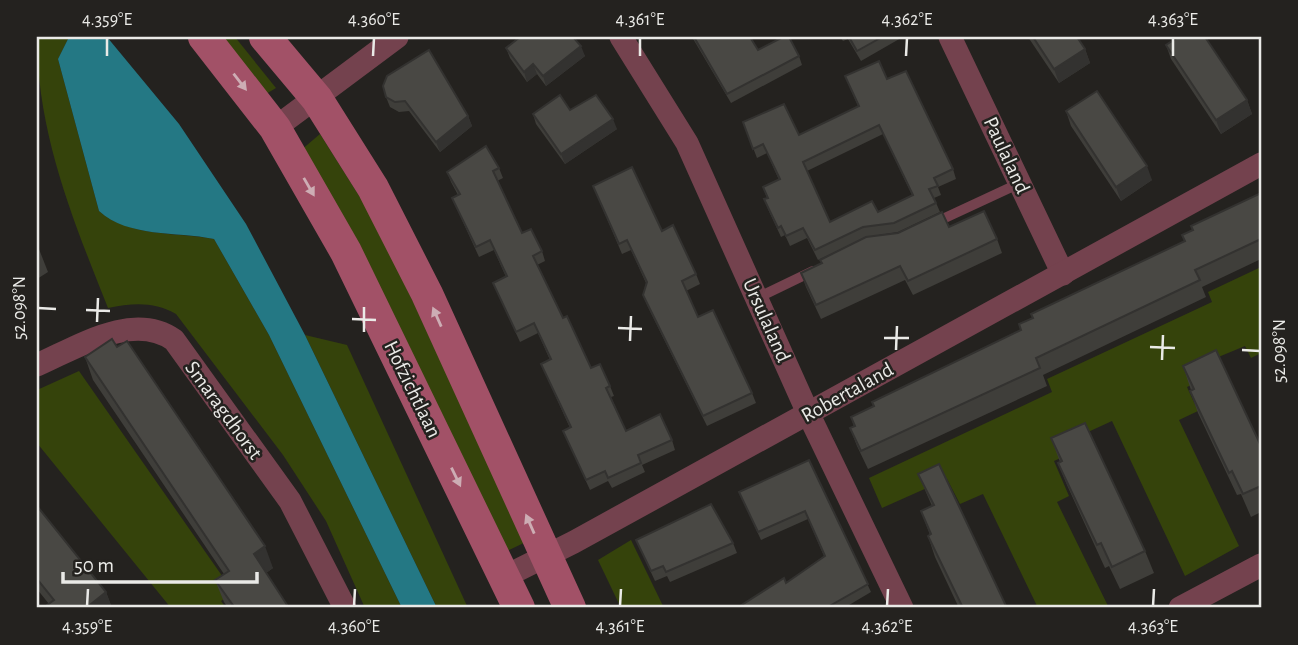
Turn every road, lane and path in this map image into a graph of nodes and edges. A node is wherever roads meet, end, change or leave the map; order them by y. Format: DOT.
graph roads {
  1 [pos="204,37"];
  2 [pos="265,37"];
  3 [pos="397,37"];
  4 [pos="621,37"];
  5 [pos="950,37"];
  6 [pos="317,99"];
  7 [pos="275,128"];
  8 [pos="1261,164"];
  9 [pos="1020,183"];
  10 [pos="924,228"];
  11 [pos="819,268"];
  12 [pos="1062,274"];
  13 [pos="757,298"];
  14 [pos="37,365"];
  15 [pos="808,413"];
  16 [pos="544,556"];
  17 [pos="1261,565"];
  18 [pos="504,577"];
  19 [pos="345,608"];
  20 [pos="519,608"];
  21 [pos="570,608"];
  22 [pos="902,608"];
  23 [pos="1180,608"];
  1 -- 7 [label="main road, Hofzichtlaan, one-way"];
  2 -- 6 [label="main road"];
  3 -- 6 [label="street"];
  4 -- 13 [label="street, Ursulaland"];
  5 -- 9 [label="street, Paulaland"];
  6 -- 7 [label="street"];
  16 -- 6 [label="main road, one-way"];
  7 -- 18 [label="main road, Hofzichtlaan, one-way"];
  8 -- 12 [label="street, Robertaland"];
  9 -- 10 [label="lane"];
  9 -- 12 [label="street, Paulaland"];
  11 -- 13 [label="lane"];
  12 -- 15 [label="street, Robertaland"];
  13 -- 15 [label="street, Ursulaland"];
  14 -- 19 [label="street, Smaragdhorst"];
  15 -- 16 [label="street, Robertaland"];
  15 -- 22 [label="street, Ursulaland"];
  16 -- 18 [label="street, Robertaland"];
  16 -- 21 [label="main road"];
  17 -- 23 [label="street"];
  18 -- 20 [label="main road, Hofzichtlaan"];
}
